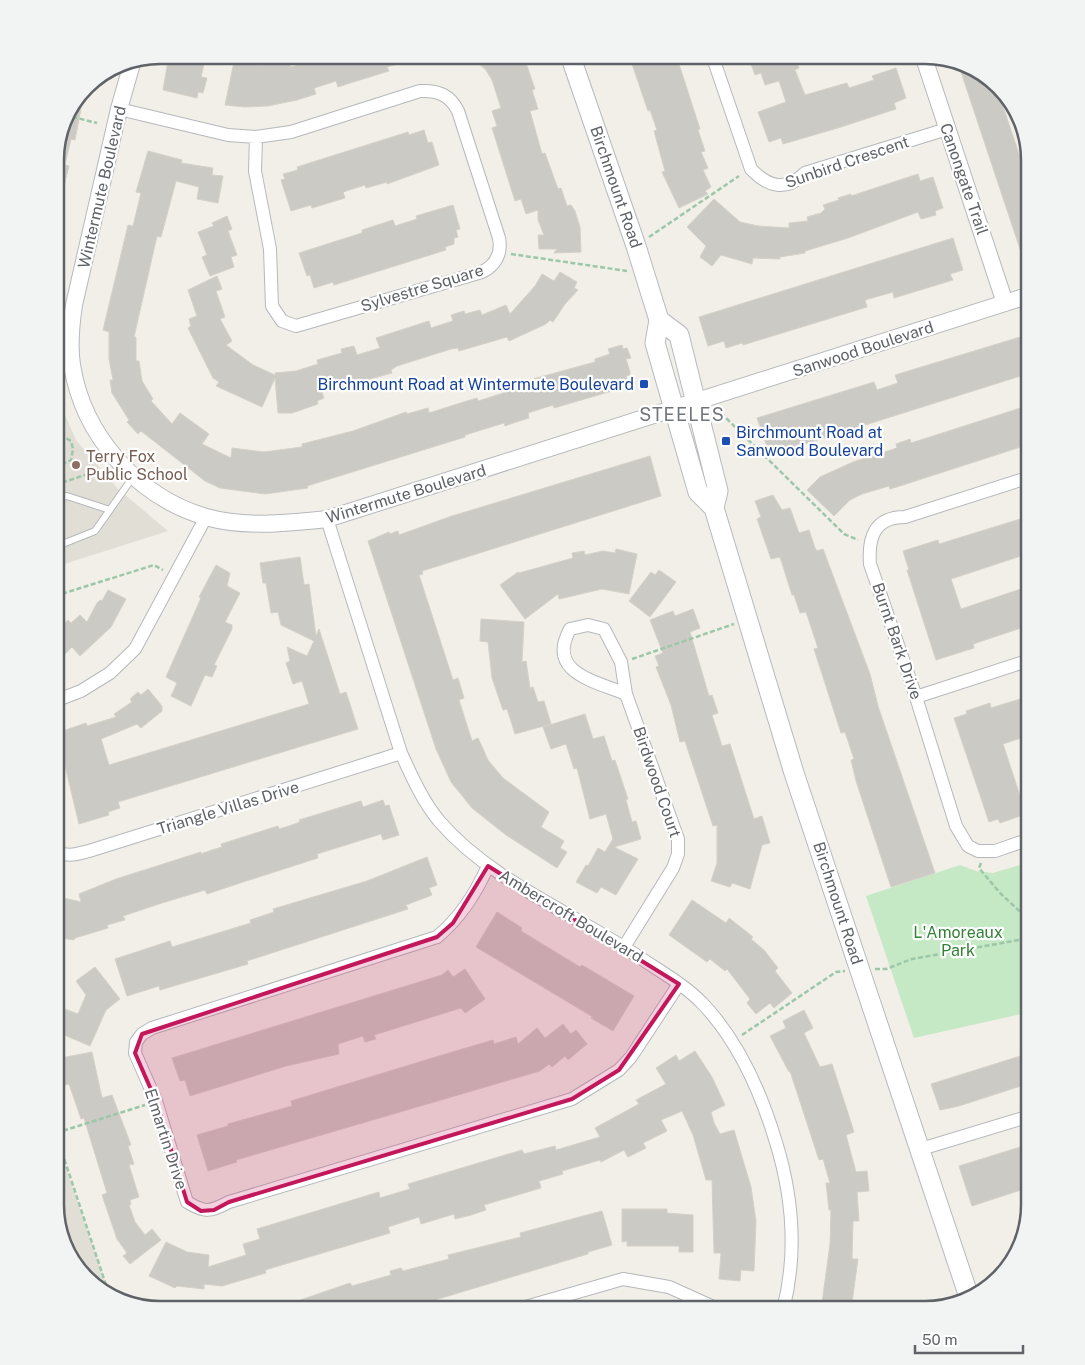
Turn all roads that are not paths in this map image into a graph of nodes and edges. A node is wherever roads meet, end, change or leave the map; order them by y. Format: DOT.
graph roads {
  1 [pos="573,64"];
  2 [pos="715,64"];
  3 [pos="926,64"];
  4 [pos="131,69"];
  5 [pos="119,109"];
  6 [pos="946,129"];
  7 [pos="256,137"];
  8 [pos="1021,298"];
  9 [pos="1005,303"];
  10 [pos="659,320"];
  11 [pos="696,404"];
  12 [pos="673,411"];
  13 [pos="133,477"];
  14 [pos="1021,480"];
  15 [pos="64,497"];
  16 [pos="714,508"];
  17 [pos="110,510"];
  18 [pos="206,517"];
  19 [pos="328,519"];
  20 [pos="64,544"];
  21 [pos="1021,663"];
  22 [pos="626,694"];
  23 [pos="916,697"];
  24 [pos="64,698"];
  25 [pos="402,753"];
  26 [pos="1021,843"];
  27 [pos="64,854"];
  28 [pos="488,866"];
  29 [pos="624,947"];
  30 [pos="679,984"];
  31 [pos="1021,1119"];
  32 [pos="921,1149"];
  33 [pos="967,1291"];
  34 [pos="547,1301"];
  35 [pos="700,1301"];
  36 [pos="784,1301"];
  1 -- 10 [label="main road, Birchmount Road"];
  2 -- 6 [label="street, Sunbird Crescent"];
  3 -- 6 [label="street, Canongate Trail"];
  4 -- 5 [label="street, Wintermute Boulevard"];
  5 -- 7 [label="street, Sylvestre Square"];
  5 -- 13 [label="street, Wintermute Boulevard"];
  6 -- 9 [label="street, Canongate Trail"];
  7 -- 7 [label="street, Sylvestre Square"];
  8 -- 9 [label="street, Sanwood Boulevard"];
  9 -- 11 [label="street, Sanwood Boulevard"];
  10 -- 11 [label="main road, Birchmount Road"];
  10 -- 12 [label="main road, Birchmount Road"];
  11 -- 12 [label="street, Sanwood Boulevard"];
  11 -- 16 [label="main road, Birchmount Road"];
  12 -- 16 [label="main road, Birchmount Road"];
  12 -- 19 [label="street, Wintermute Boulevard"];
  13 -- 17 [label="lane"];
  13 -- 18 [label="street, Wintermute Boulevard"];
  14 -- 23 [label="street, Burnt Bark Drive"];
  15 -- 17 [label="lane"];
  16 -- 32 [label="main road, Birchmount Road"];
  17 -- 20 [label="lane"];
  18 -- 19 [label="street, Wintermute Boulevard"];
  18 -- 24 [label="street"];
  19 -- 25 [label="street, Ambercroft Boulevard"];
  21 -- 23 [label="street"];
  22 -- 22 [label="street, Birdwood Court"];
  22 -- 29 [label="street, Birdwood Court"];
  23 -- 26 [label="street, Burnt Bark Drive"];
  25 -- 27 [label="street, Triangle Villas Drive"];
  25 -- 28 [label="street, Ambercroft Boulevard"];
  28 -- 29 [label="street, Ambercroft Boulevard"];
  28 -- 30 [label="street, Elmartin Drive"];
  29 -- 30 [label="street, Ambercroft Boulevard"];
  30 -- 36 [label="street, Ambercroft Boulevard"];
  31 -- 32 [label="street"];
  32 -- 33 [label="main road, Birchmount Road"];
  34 -- 35 [label="street"];
}
